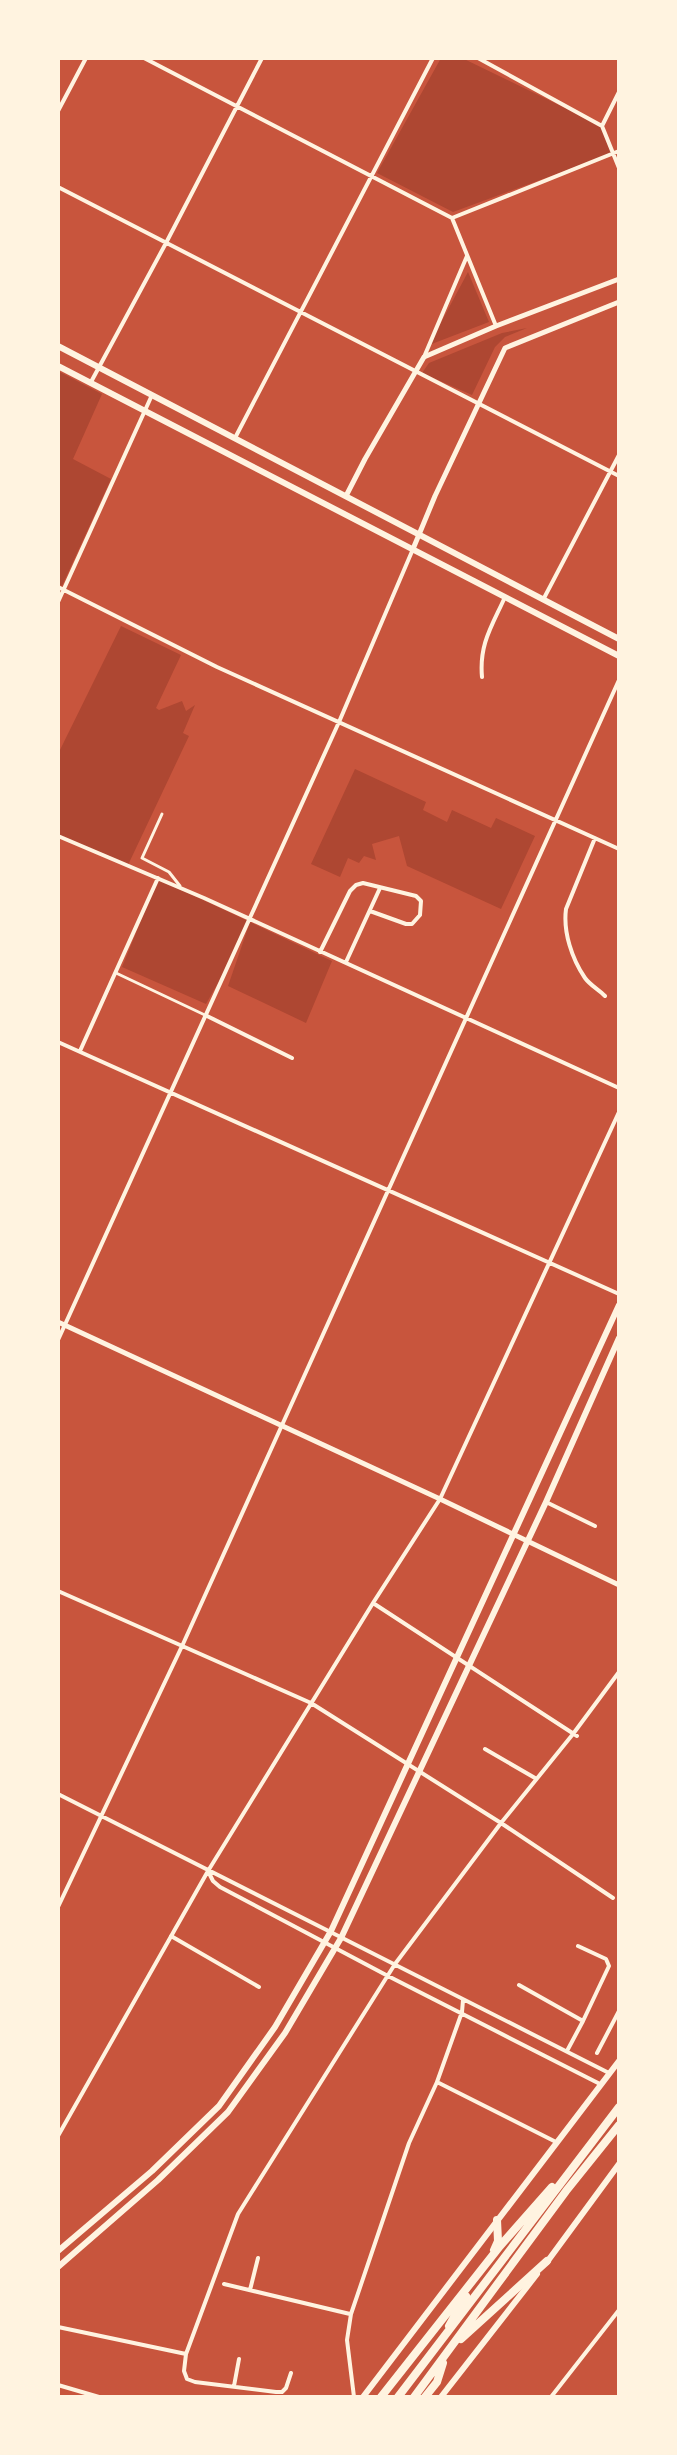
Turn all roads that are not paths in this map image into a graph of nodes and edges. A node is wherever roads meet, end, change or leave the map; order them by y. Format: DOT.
graph roads {
  1 [pos="86,58"];
  2 [pos="144,58"];
  3 [pos="262,58"];
  4 [pos="433,58"];
  5 [pos="478,58"];
  6 [pos="619,92"];
  7 [pos="237,106"];
  8 [pos="58,111"];
  9 [pos="602,126"];
  10 [pos="616,152"];
  11 [pos="619,168"];
  12 [pos="371,176"];
  13 [pos="58,187"];
  14 [pos="452,218"];
  15 [pos="166,243"];
  16 [pos="467,256"];
  17 [pos="619,279"];
  18 [pos="619,302"];
  19 [pos="300,312"];
  20 [pos="496,326"];
  21 [pos="58,346"];
  22 [pos="424,357"];
  23 [pos="58,366"];
  24 [pos="99,367"];
  25 [pos="415,371"];
  26 [pos="91,382"];
  27 [pos="152,395"];
  28 [pos="479,404"];
  29 [pos="145,411"];
  30 [pos="235,438"];
  31 [pos="619,455"];
  32 [pos="610,472"];
  33 [pos="619,476"];
  34 [pos="346,496"];
  35 [pos="419,533"];
  36 [pos="413,549"];
  37 [pos="61,589"];
  38 [pos="505,597"];
  39 [pos="543,600"];
  40 [pos="58,602"];
  41 [pos="619,639"];
  42 [pos="619,656"];
  43 [pos="482,677"];
  44 [pos="619,680"];
  45 [pos="339,722"];
  46 [pos="162,814"];
  47 [pos="555,820"];
  48 [pos="58,836"];
  49 [pos="595,838"];
  50 [pos="619,849"];
  51 [pos="158,878"];
  52 [pos="380,888"];
  53 [pos="182,889"];
  54 [pos="370,911"];
  55 [pos="250,919"];
  56 [pos="320,952"];
  57 [pos="346,963"];
  58 [pos="115,973"];
  59 [pos="605,996"];
  60 [pos="207,1016"];
  61 [pos="464,1018"];
  62 [pos="58,1042"];
  63 [pos="80,1052"];
  64 [pos="292,1058"];
  65 [pos="619,1088"];
  66 [pos="171,1092"];
  67 [pos="619,1112"];
  68 [pos="388,1188"];
  69 [pos="549,1263"];
  70 [pos="619,1294"];
  71 [pos="619,1305"];
  72 [pos="58,1322"];
  73 [pos="65,1325"];
  74 [pos="619,1338"];
  75 [pos="58,1340"];
  76 [pos="280,1426"];
  77 [pos="440,1499"];
  78 [pos="546,1502"];
  79 [pos="595,1526"];
  80 [pos="514,1536"];
  81 [pos="527,1543"];
  82 [pos="619,1585"];
  83 [pos="58,1591"];
  84 [pos="373,1603"];
  85 [pos="183,1644"];
  86 [pos="456,1658"];
  87 [pos="469,1666"];
  88 [pos="619,1673"];
  89 [pos="311,1703"];
  90 [pos="575,1735"];
  91 [pos="485,1749"];
  92 [pos="407,1765"];
  93 [pos="419,1772"];
  94 [pos="535,1778"];
  95 [pos="58,1794"];
  96 [pos="101,1815"];
  97 [pos="501,1823"];
  98 [pos="208,1871"];
  99 [pos="613,1898"];
  100 [pos="58,1907"];
  101 [pos="331,1931"];
  102 [pos="171,1936"];
  103 [pos="341,1938"];
  104 [pos="325,1942"];
  105 [pos="578,1946"];
  106 [pos="336,1949"];
  107 [pos="395,1964"];
  108 [pos="388,1976"];
  109 [pos="519,1985"];
  110 [pos="259,1987"];
  111 [pos="464,1999"];
  112 [pos="619,2011"];
  113 [pos="462,2012"];
  114 [pos="583,2021"];
  115 [pos="567,2052"];
  116 [pos="597,2053"];
  117 [pos="619,2061"];
  118 [pos="609,2073"];
  119 [pos="437,2082"];
  120 [pos="600,2084"];
  121 [pos="619,2107"];
  122 [pos="619,2113"];
  123 [pos="619,2127"];
  124 [pos="58,2136"];
  125 [pos="556,2143"];
  126 [pos="586,2157"];
  127 [pos="619,2164"];
  128 [pos="497,2220"];
  129 [pos="58,2251"];
  130 [pos="258,2258"];
  131 [pos="547,2261"];
  132 [pos="58,2267"];
  133 [pos="224,2284"];
  134 [pos="250,2291"];
  135 [pos="619,2310"];
  136 [pos="351,2314"];
  137 [pos="58,2327"];
  138 [pos="449,2332"];
  139 [pos="460,2339"];
  140 [pos="186,2354"];
  141 [pos="445,2354"];
  142 [pos="239,2359"];
  143 [pos="291,2373"];
  144 [pos="58,2385"];
  145 [pos="234,2386"];
  146 [pos="99,2397"];
  147 [pos="354,2397"];
  148 [pos="363,2397"];
  149 [pos="381,2397"];
  150 [pos="401,2397"];
  151 [pos="414,2397"];
  152 [pos="425,2397"];
  153 [pos="441,2397"];
  154 [pos="551,2397"];
  1 -- 8 [label="street"];
  2 -- 7 [label="street"];
  3 -- 7 [label="street"];
  4 -- 12 [label="street"];
  5 -- 9 [label="street"];
  6 -- 9 [label="street"];
  7 -- 12 [label="street"];
  7 -- 15 [label="street"];
  9 -- 10 [label="street"];
  10 -- 11 [label="street"];
  10 -- 14 [label="street"];
  12 -- 14 [label="street"];
  12 -- 19 [label="street"];
  13 -- 15 [label="street"];
  14 -- 16 [label="street"];
  15 -- 19 [label="street"];
  15 -- 24 [label="street"];
  16 -- 20 [label="street"];
  16 -- 22 [label="street"];
  17 -- 20 [label="street"];
  18 -- 28 [label="street"];
  19 -- 25 [label="street"];
  19 -- 30 [label="street"];
  20 -- 22 [label="street"];
  21 -- 24 [label="main road"];
  22 -- 25 [label="street"];
  23 -- 26 [label="main road"];
  24 -- 26 [label="street"];
  24 -- 27 [label="main road"];
  25 -- 28 [label="street"];
  25 -- 34 [label="street"];
  26 -- 29 [label="main road"];
  27 -- 29 [label="street"];
  27 -- 30 [label="main road"];
  28 -- 32 [label="street"];
  28 -- 35 [label="street"];
  29 -- 36 [label="main road"];
  29 -- 37 [label="street"];
  30 -- 34 [label="main road"];
  31 -- 32 [label="street"];
  32 -- 33 [label="street"];
  32 -- 39 [label="street"];
  34 -- 35 [label="main road"];
  35 -- 36 [label="street"];
  35 -- 39 [label="main road"];
  36 -- 38 [label="main road"];
  36 -- 45 [label="street"];
  37 -- 40 [label="street"];
  37 -- 45 [label="street"];
  38 -- 42 [label="main road"];
  38 -- 43 [label="street"];
  39 -- 41 [label="main road"];
  44 -- 47 [label="street"];
  45 -- 47 [label="street"];
  45 -- 55 [label="street"];
  46 -- 53 [label="street"];
  47 -- 49 [label="street"];
  47 -- 61 [label="street"];
  48 -- 51 [label="street"];
  49 -- 50 [label="street"];
  49 -- 59 [label="street"];
  51 -- 53 [label="street"];
  51 -- 58 [label="street"];
  52 -- 54 [label="street"];
  52 -- 54 [label="street"];
  52 -- 56 [label="street"];
  53 -- 55 [label="street"];
  54 -- 57 [label="street"];
  55 -- 56 [label="street"];
  55 -- 60 [label="street"];
  56 -- 57 [label="street"];
  57 -- 61 [label="street"];
  58 -- 60 [label="street"];
  58 -- 63 [label="street"];
  60 -- 64 [label="street"];
  60 -- 66 [label="street"];
  61 -- 65 [label="street"];
  61 -- 68 [label="street"];
  62 -- 63 [label="street"];
  63 -- 66 [label="street"];
  66 -- 68 [label="street"];
  66 -- 73 [label="street"];
  67 -- 69 [label="street"];
  68 -- 69 [label="street"];
  68 -- 76 [label="street"];
  69 -- 70 [label="street"];
  69 -- 77 [label="street"];
  71 -- 80 [label="main road"];
  72 -- 73 [label="street"];
  73 -- 75 [label="street"];
  73 -- 76 [label="street"];
  74 -- 78 [label="main road"];
  76 -- 77 [label="street"];
  76 -- 85 [label="street"];
  77 -- 80 [label="street"];
  77 -- 84 [label="street"];
  78 -- 79 [label="street"];
  78 -- 81 [label="main road"];
  80 -- 81 [label="street"];
  80 -- 86 [label="main road"];
  81 -- 82 [label="street"];
  81 -- 87 [label="main road"];
  83 -- 85 [label="street"];
  84 -- 86 [label="street"];
  84 -- 89 [label="street"];
  85 -- 89 [label="street"];
  85 -- 96 [label="street"];
  86 -- 87 [label="street"];
  86 -- 92 [label="main road"];
  87 -- 90 [label="street"];
  87 -- 93 [label="main road"];
  88 -- 90 [label="street"];
  89 -- 92 [label="street"];
  89 -- 98 [label="street"];
  90 -- 94 [label="street"];
  91 -- 94 [label="street"];
  92 -- 93 [label="street"];
  92 -- 101 [label="main road"];
  93 -- 97 [label="street"];
  93 -- 103 [label="main road"];
  94 -- 97 [label="street"];
  95 -- 96 [label="street"];
  96 -- 98 [label="street"];
  96 -- 100 [label="street"];
  97 -- 99 [label="street"];
  97 -- 107 [label="street"];
  98 -- 101 [label="street"];
  98 -- 102 [label="street"];
  98 -- 104 [label="street"];
  101 -- 103 [label="street"];
  101 -- 104 [label="main road"];
  102 -- 110 [label="street"];
  102 -- 124 [label="street"];
  103 -- 106 [label="main road"];
  103 -- 107 [label="street"];
  104 -- 106 [label="street"];
  104 -- 129 [label="main road"];
  105 -- 114 [label="street"];
  106 -- 108 [label="street"];
  106 -- 132 [label="main road"];
  107 -- 108 [label="street"];
  107 -- 111 [label="street"];
  108 -- 113 [label="street"];
  108 -- 140 [label="street"];
  109 -- 114 [label="street"];
  111 -- 113 [label="street"];
  111 -- 115 [label="street"];
  112 -- 116 [label="street"];
  113 -- 119 [label="street"];
  113 -- 120 [label="street"];
  114 -- 115 [label="street"];
  115 -- 118 [label="street"];
  117 -- 118 [label="main road"];
  118 -- 120 [label="main road"];
  119 -- 125 [label="street"];
  119 -- 136 [label="street"];
  120 -- 125 [label="main road"];
  121 -- 138 [label="highway"];
  122 -- 126 [label="highway"];
  123 -- 139 [label="highway"];
  123 -- 141 [label="highway"];
  125 -- 128 [label="main road"];
  126 -- 149 [label="highway"];
  126 -- 150 [label="highway"];
  127 -- 131 [label="main road"];
  128 -- 138 [label="highway"];
  128 -- 148 [label="main road"];
  130 -- 134 [label="street"];
  131 -- 139 [label="highway"];
  131 -- 153 [label="main road"];
  133 -- 134 [label="street"];
  134 -- 136 [label="street"];
  135 -- 154 [label="street"];
  136 -- 147 [label="street"];
  137 -- 140 [label="street"];
  138 -- 150 [label="highway"];
  139 -- 151 [label="highway"];
  140 -- 145 [label="street"];
  141 -- 151 [label="highway"];
  141 -- 152 [label="highway"];
  142 -- 145 [label="street"];
  143 -- 145 [label="street"];
  144 -- 146 [label="street"];
}
